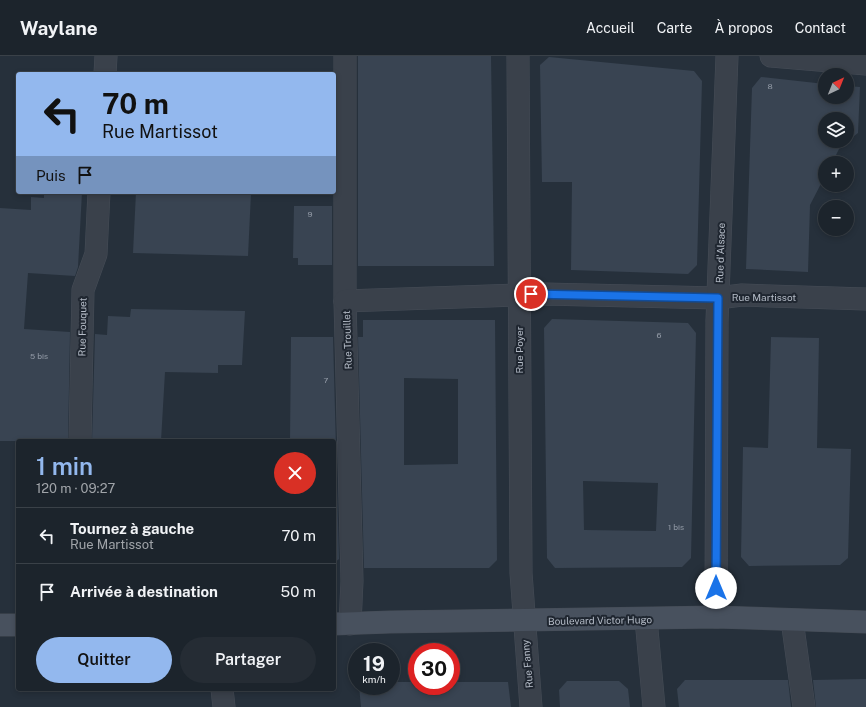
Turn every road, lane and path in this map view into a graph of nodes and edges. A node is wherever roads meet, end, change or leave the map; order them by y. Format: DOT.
graph roads {
  1 [pos="106,56"];
  2 [pos="345,56"];
  3 [pos="518,56"];
  4 [pos="727,56"];
  5 [pos="771,56"];
  6 [pos="866,64"];
  7 [pos="105,72"];
  8 [pos="99,194"];
  9 [pos="518,295"];
  10 [pos="718,298"];
  11 [pos="866,299"];
  12 [pos="346,301"];
  13 [pos="80,439"];
  14 [pos="716,617"];
  15 [pos="646,619"];
  16 [pos="524,620"];
  17 [pos="792,620"];
  18 [pos="866,622"];
  19 [pos="342,624"];
  20 [pos="0,625"];
  21 [pos="16,625"];
  22 [pos="222,691"];
  23 [pos="224,707"];
  24 [pos="531,707"];
  25 [pos="654,707"];
  26 [pos="804,707"];
  1 -- 7 [label="street"];
  2 -- 12 [label="street, Rue Trouillet"];
  3 -- 9 [label="street, Rue Poyer"];
  4 -- 10 [label="street, Rue d'Alsace"];
  5 -- 6 [label="street"];
  8 -- 13 [label="street, Rue Fouquet"];
  9 -- 10 [label="street, Rue Martissot"];
  9 -- 12 [label="street, Rue Martissot"];
  9 -- 16 [label="street, Rue Poyer"];
  10 -- 11 [label="street, Rue Martissot"];
  10 -- 14 [label="street, Rue d'Alsace"];
  12 -- 19 [label="street, Rue Trouillet"];
  14 -- 15 [label="main road, Boulevard Victor Hugo"];
  14 -- 17 [label="main road, Boulevard Victor Hugo"];
  15 -- 16 [label="main road, Boulevard Victor Hugo"];
  15 -- 25 [label="street"];
  16 -- 19 [label="main road, Boulevard Victor Hugo"];
  16 -- 24 [label="street, Rue Fanny"];
  17 -- 18 [label="main road, Boulevard Victor Hugo"];
  17 -- 26 [label="street"];
  20 -- 21 [label="main road"];
  22 -- 23 [label="street"];
}
